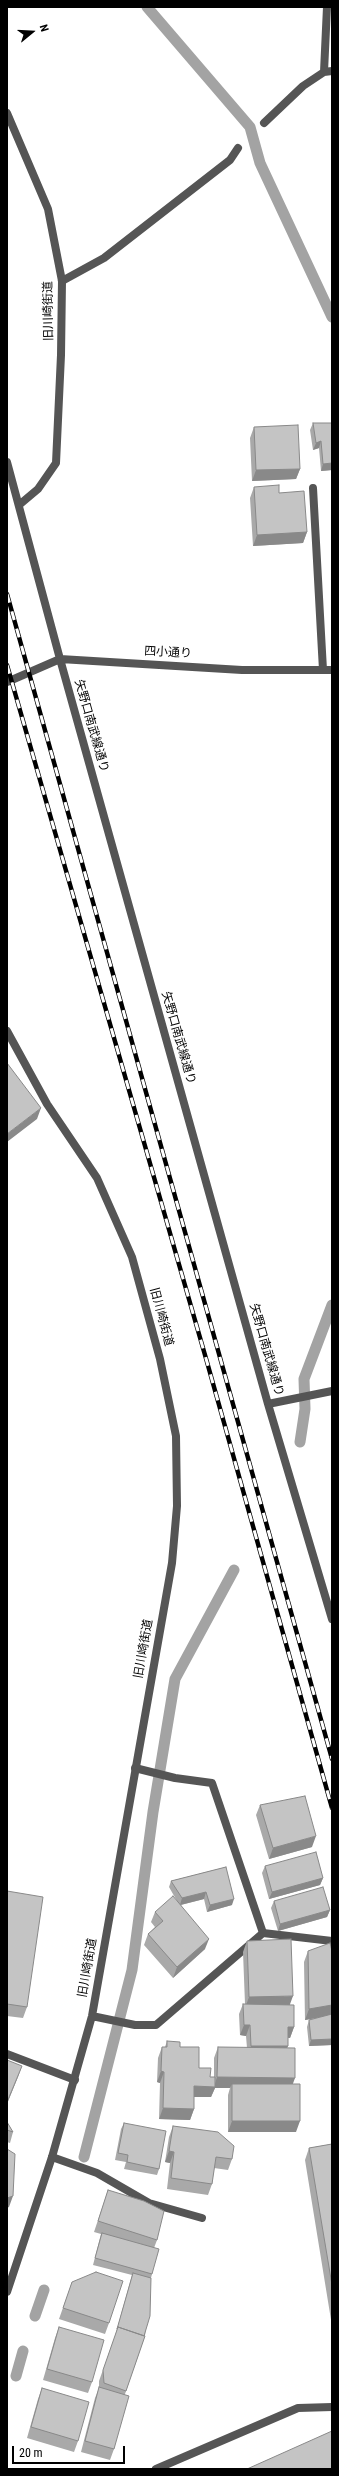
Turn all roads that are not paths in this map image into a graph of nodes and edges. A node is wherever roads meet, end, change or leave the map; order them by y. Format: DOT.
graph roads {
  1 [pos="327,7"];
  2 [pos="328,71"];
  3 [pos="7,112"];
  4 [pos="264,123"];
  5 [pos="238,148"];
  6 [pos="62,281"];
  7 [pos="7,462"];
  8 [pos="313,488"];
  9 [pos="19,505"];
  10 [pos="60,659"];
  11 [pos="323,670"];
  12 [pos="332,670"];
  13 [pos="7,682"];
  14 [pos="7,1031"];
  15 [pos="332,1391"];
  16 [pos="268,1404"];
  17 [pos="332,1619"];
  18 [pos="135,1768"];
  19 [pos="263,1933"];
  20 [pos="332,1941"];
  21 [pos="92,2016"];
  22 [pos="7,2054"];
  23 [pos="75,2080"];
  24 [pos="52,2157"];
  25 [pos="202,2218"];
  26 [pos="7,2292"];
  27 [pos="332,2407"];
  28 [pos="156,2469"];
  1 -- 2 [label="street"];
  2 -- 4 [label="street"];
  3 -- 6 [label="street, 旧川崎街道"];
  5 -- 6 [label="street"];
  6 -- 9 [label="street, 旧川崎街道"];
  7 -- 9 [label="street, 矢野口南武線通り"];
  8 -- 11 [label="street"];
  9 -- 10 [label="street, 矢野口南武線通り"];
  10 -- 11 [label="street, 四小通り"];
  10 -- 13 [label="street, 四小通り"];
  10 -- 16 [label="street, 矢野口南武線通り"];
  11 -- 12 [label="street, 四小通り"];
  14 -- 18 [label="street, 旧川崎街道"];
  15 -- 16 [label="street"];
  16 -- 17 [label="street, 矢野口南武線通り"];
  18 -- 19 [label="street"];
  18 -- 21 [label="street, 旧川崎街道"];
  19 -- 20 [label="street"];
  19 -- 21 [label="street"];
  21 -- 23 [label="street, 旧川崎街道"];
  22 -- 23 [label="street"];
  23 -- 24 [label="street, 旧川崎街道"];
  24 -- 25 [label="street"];
  24 -- 26 [label="street, 旧川崎街道"];
  27 -- 28 [label="street"];
}
